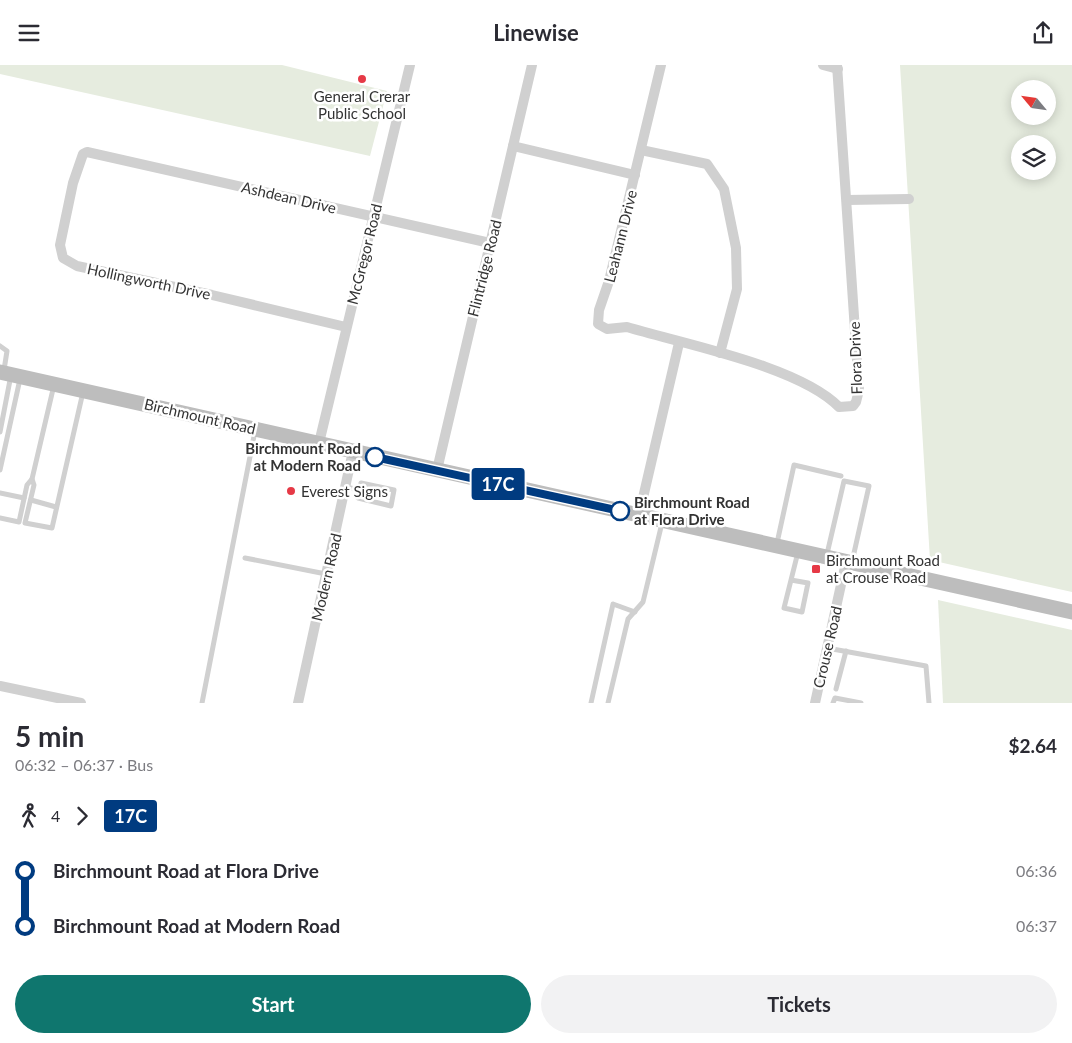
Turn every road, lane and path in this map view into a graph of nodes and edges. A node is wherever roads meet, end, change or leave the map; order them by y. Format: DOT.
graph roads {
  1 [pos="410,65"];
  2 [pos="532,65"];
  3 [pos="661,65"];
  4 [pos="823,65"];
  5 [pos="838,67"];
  6 [pos="513,146"];
  7 [pos="641,150"];
  8 [pos="87,153"];
  9 [pos="635,175"];
  10 [pos="908,199"];
  11 [pos="847,201"];
  12 [pos="373,216"];
  13 [pos="490,243"];
  14 [pos="346,327"];
  15 [pos="679,343"];
  16 [pos="0,346"];
  17 [pos="720,353"];
  18 [pos="9,374"];
  19 [pos="54,384"];
  20 [pos="83,389"];
  21 [pos="6,400"];
  22 [pos="0,406"];
  23 [pos="0,428"];
  24 [pos="256,428"];
  25 [pos="319,443"];
  26 [pos="353,451"];
  27 [pos="0,470"];
  28 [pos="437,470"];
  29 [pos="841,476"];
  30 [pos="32,479"];
  31 [pos="346,487"];
  32 [pos="359,490"];
  33 [pos="0,493"];
  34 [pos="24,498"];
  35 [pos="31,501"];
  36 [pos="56,507"];
  37 [pos="639,515"];
  38 [pos="0,518"];
  39 [pos="662,520"];
  40 [pos="777,546"];
  41 [pos="799,551"];
  42 [pos="826,557"];
  43 [pos="245,558"];
  44 [pos="849,562"];
  45 [pos="327,574"];
  46 [pos="791,580"];
  47 [pos="634,612"];
  48 [pos="1072,612"];
  49 [pos="827,648"];
  50 [pos="846,651"];
  51 [pos="0,686"];
  52 [pos="836,689"];
  53 [pos="47,699"];
  54 [pos="81,703"];
  55 [pos="202,703"];
  56 [pos="298,703"];
  57 [pos="591,703"];
  58 [pos="608,703"];
  59 [pos="815,703"];
  60 [pos="833,703"];
  61 [pos="861,703"];
  62 [pos="929,703"];
  1 -- 12 [label="street, McGregor Road"];
  2 -- 6 [label="street, Flintridge Road"];
  3 -- 7 [label="street, Leahann Drive"];
  4 -- 5 [label="street"];
  5 -- 11 [label="street, Flora Drive"];
  6 -- 9 [label="street"];
  6 -- 13 [label="street, Flintridge Road"];
  7 -- 9 [label="street, Leahann Drive"];
  7 -- 17 [label="street"];
  8 -- 12 [label="street, Ashdean Drive"];
  8 -- 14 [label="street, Hollingworth Drive"];
  9 -- 15 [label="street, Leahann Drive"];
  10 -- 11 [label="street"];
  11 -- 17 [label="street, Flora Drive"];
  12 -- 13 [label="street, Ashdean Drive"];
  12 -- 14 [label="street, McGregor Road"];
  13 -- 28 [label="street, Flintridge Road"];
  14 -- 25 [label="street, McGregor Road"];
  15 -- 17 [label="street, Flora Drive"];
  15 -- 37 [label="street"];
  16 -- 18 [label="lane"];
  18 -- 19 [label="main road, Birchmount Road"];
  18 -- 21 [label="lane"];
  18 -- 27 [label="lane"];
  19 -- 20 [label="main road, Birchmount Road"];
  19 -- 30 [label="lane"];
  20 -- 24 [label="main road, Birchmount Road"];
  20 -- 36 [label="lane"];
  21 -- 22 [label="lane"];
  21 -- 23 [label="lane"];
  24 -- 25 [label="main road, Birchmount Road"];
  24 -- 55 [label="lane"];
  25 -- 26 [label="main road, Birchmount Road"];
  26 -- 28 [label="main road, Birchmount Road"];
  26 -- 31 [label="street, Modern Road"];
  28 -- 37 [label="main road, Birchmount Road"];
  29 -- 40 [label="lane"];
  30 -- 34 [label="lane"];
  30 -- 35 [label="lane"];
  31 -- 32 [label="lane"];
  31 -- 45 [label="street, Modern Road"];
  32 -- 32 [label="lane"];
  33 -- 34 [label="lane"];
  34 -- 38 [label="lane"];
  35 -- 36 [label="lane"];
  35 -- 36 [label="lane"];
  37 -- 39 [label="main road, Birchmount Road"];
  39 -- 40 [label="main road, Birchmount Road"];
  39 -- 47 [label="lane"];
  40 -- 41 [label="main road, Birchmount Road"];
  41 -- 42 [label="main road, Birchmount Road"];
  41 -- 46 [label="lane"];
  42 -- 44 [label="main road, Birchmount Road"];
  42 -- 44 [label="lane"];
  43 -- 45 [label="lane"];
  44 -- 48 [label="main road, Birchmount Road"];
  44 -- 49 [label="street, Crouse Road"];
  45 -- 56 [label="street, Modern Road"];
  46 -- 46 [label="lane"];
  47 -- 57 [label="lane"];
  47 -- 58 [label="lane"];
  49 -- 50 [label="lane"];
  49 -- 59 [label="street, Crouse Road"];
  50 -- 52 [label="lane"];
  50 -- 62 [label="lane"];
  51 -- 53 [label="street"];
  53 -- 54 [label="street"];
  60 -- 61 [label="lane"];
}
